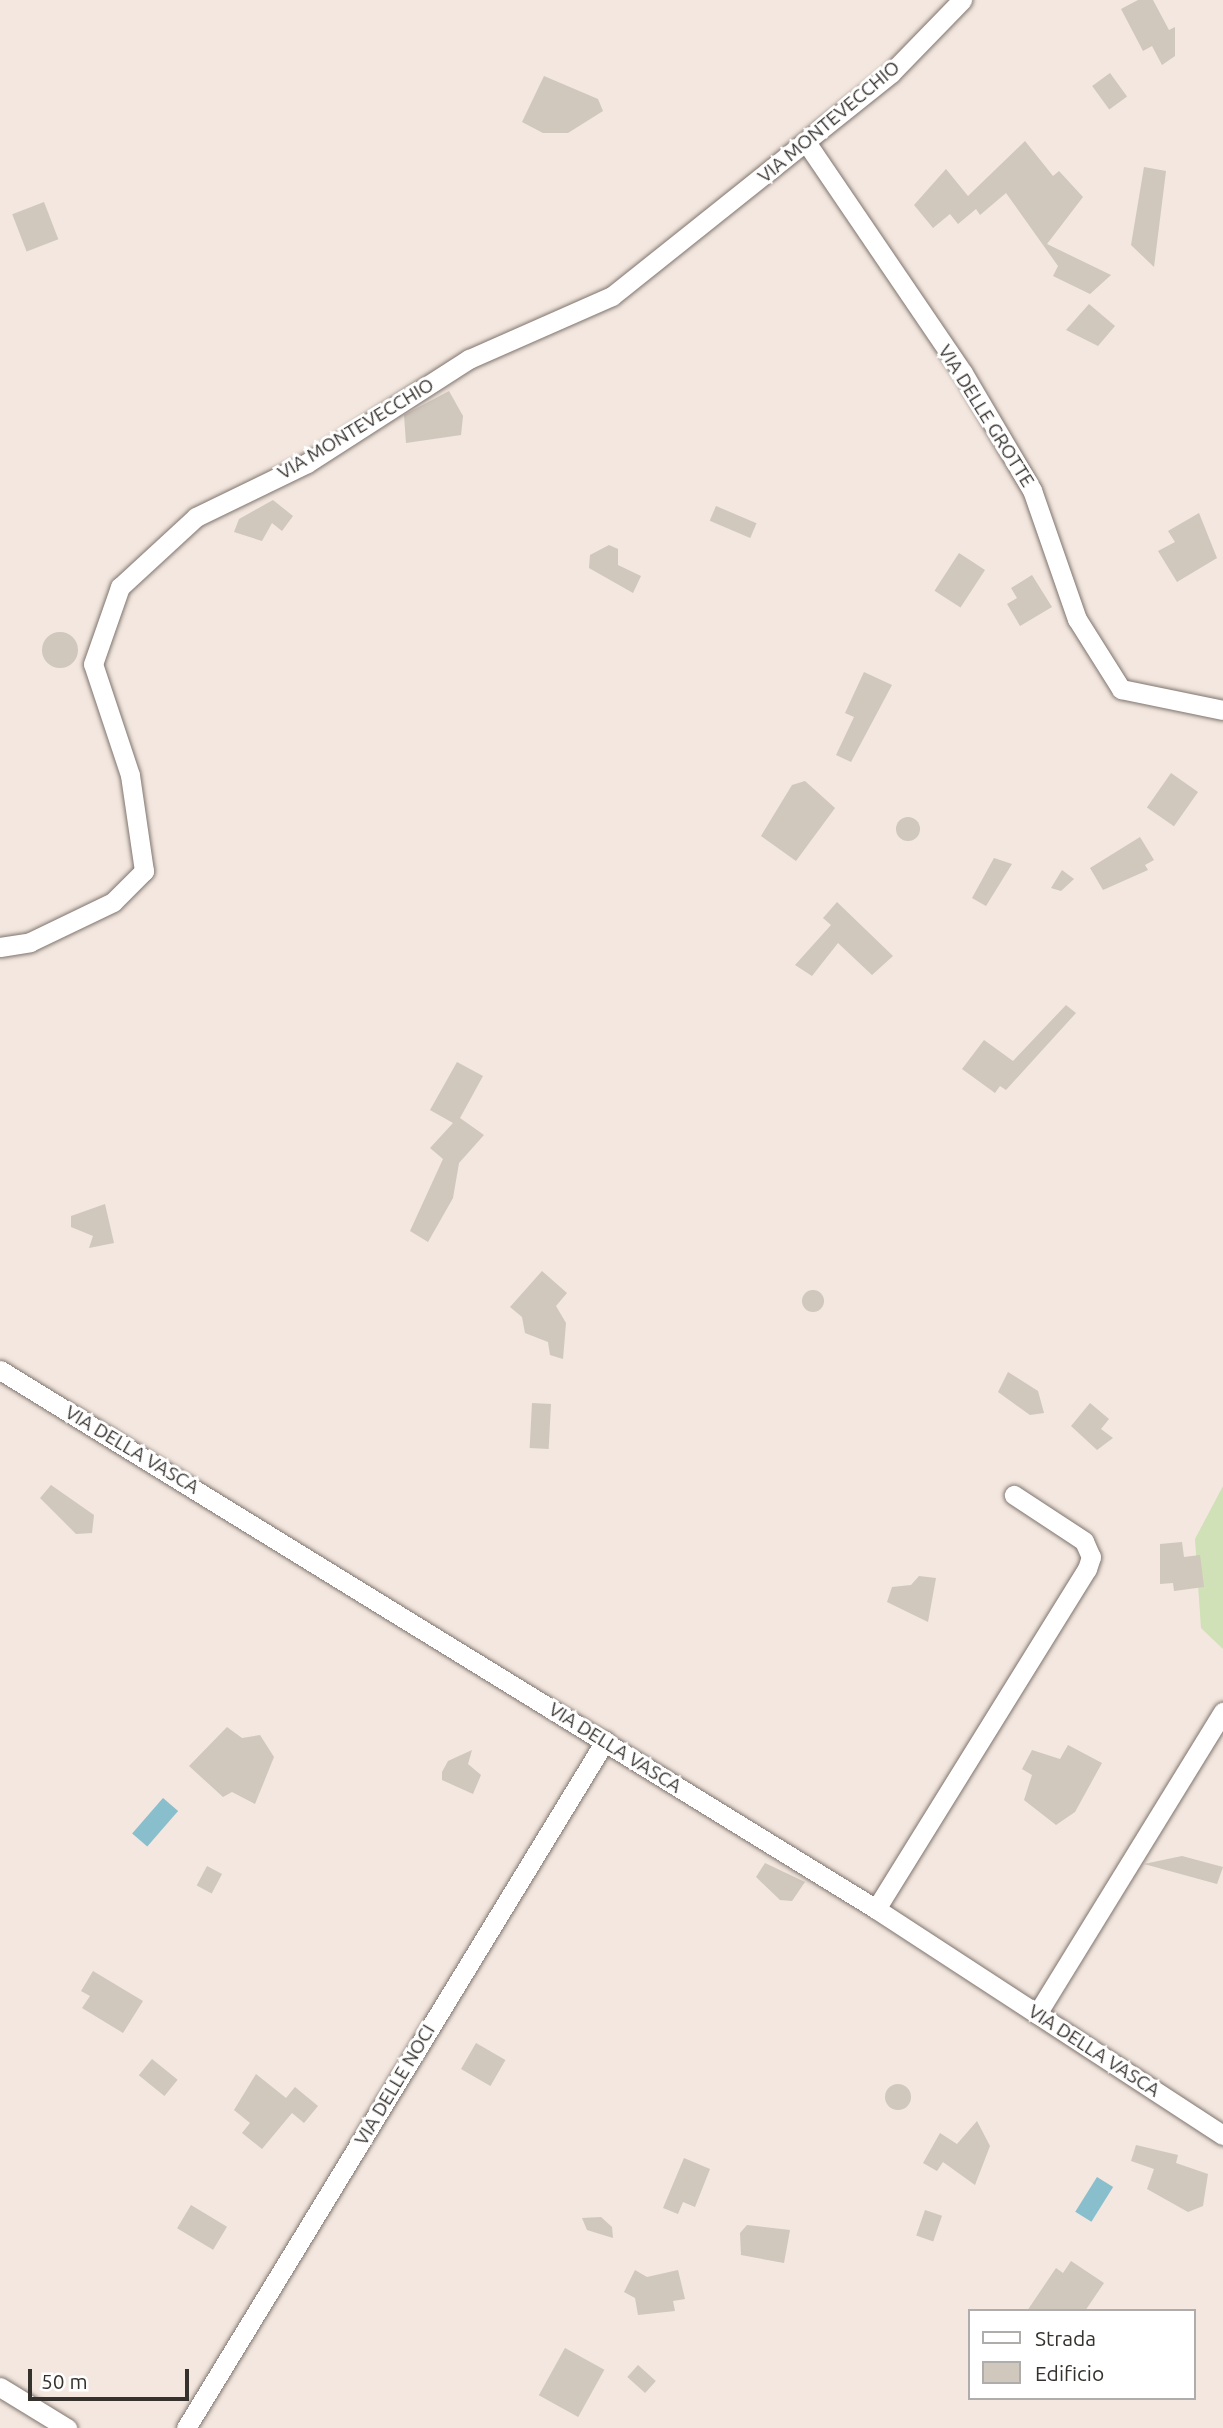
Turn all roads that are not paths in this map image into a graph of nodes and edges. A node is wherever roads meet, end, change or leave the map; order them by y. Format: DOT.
graph roads {
  1 [pos="962,0"];
  2 [pos="806,142"];
  3 [pos="1223,710"];
  4 [pos="0,947"];
  5 [pos="0,1370"];
  6 [pos="1014,1496"];
  7 [pos="1223,1712"];
  8 [pos="605,1741"];
  9 [pos="876,1909"];
  10 [pos="1037,2014"];
  11 [pos="1223,2135"];
  12 [pos="0,2386"];
  13 [pos="67,2428"];
  14 [pos="186,2428"];
  1 -- 2 [label="street, VIA MONTEVECCHIO"];
  2 -- 3 [label="street, VIA DELLE GROTTE"];
  2 -- 4 [label="street, VIA MONTEVECCHIO"];
  5 -- 8 [label="street, VIA DELLA VASCA"];
  6 -- 9 [label="street"];
  7 -- 10 [label="street"];
  8 -- 9 [label="street, VIA DELLA VASCA"];
  8 -- 14 [label="street, VIA DELLE NOCI"];
  9 -- 10 [label="street, VIA DELLA VASCA"];
  10 -- 11 [label="street, VIA DELLA VASCA"];
  12 -- 13 [label="street"];
}
